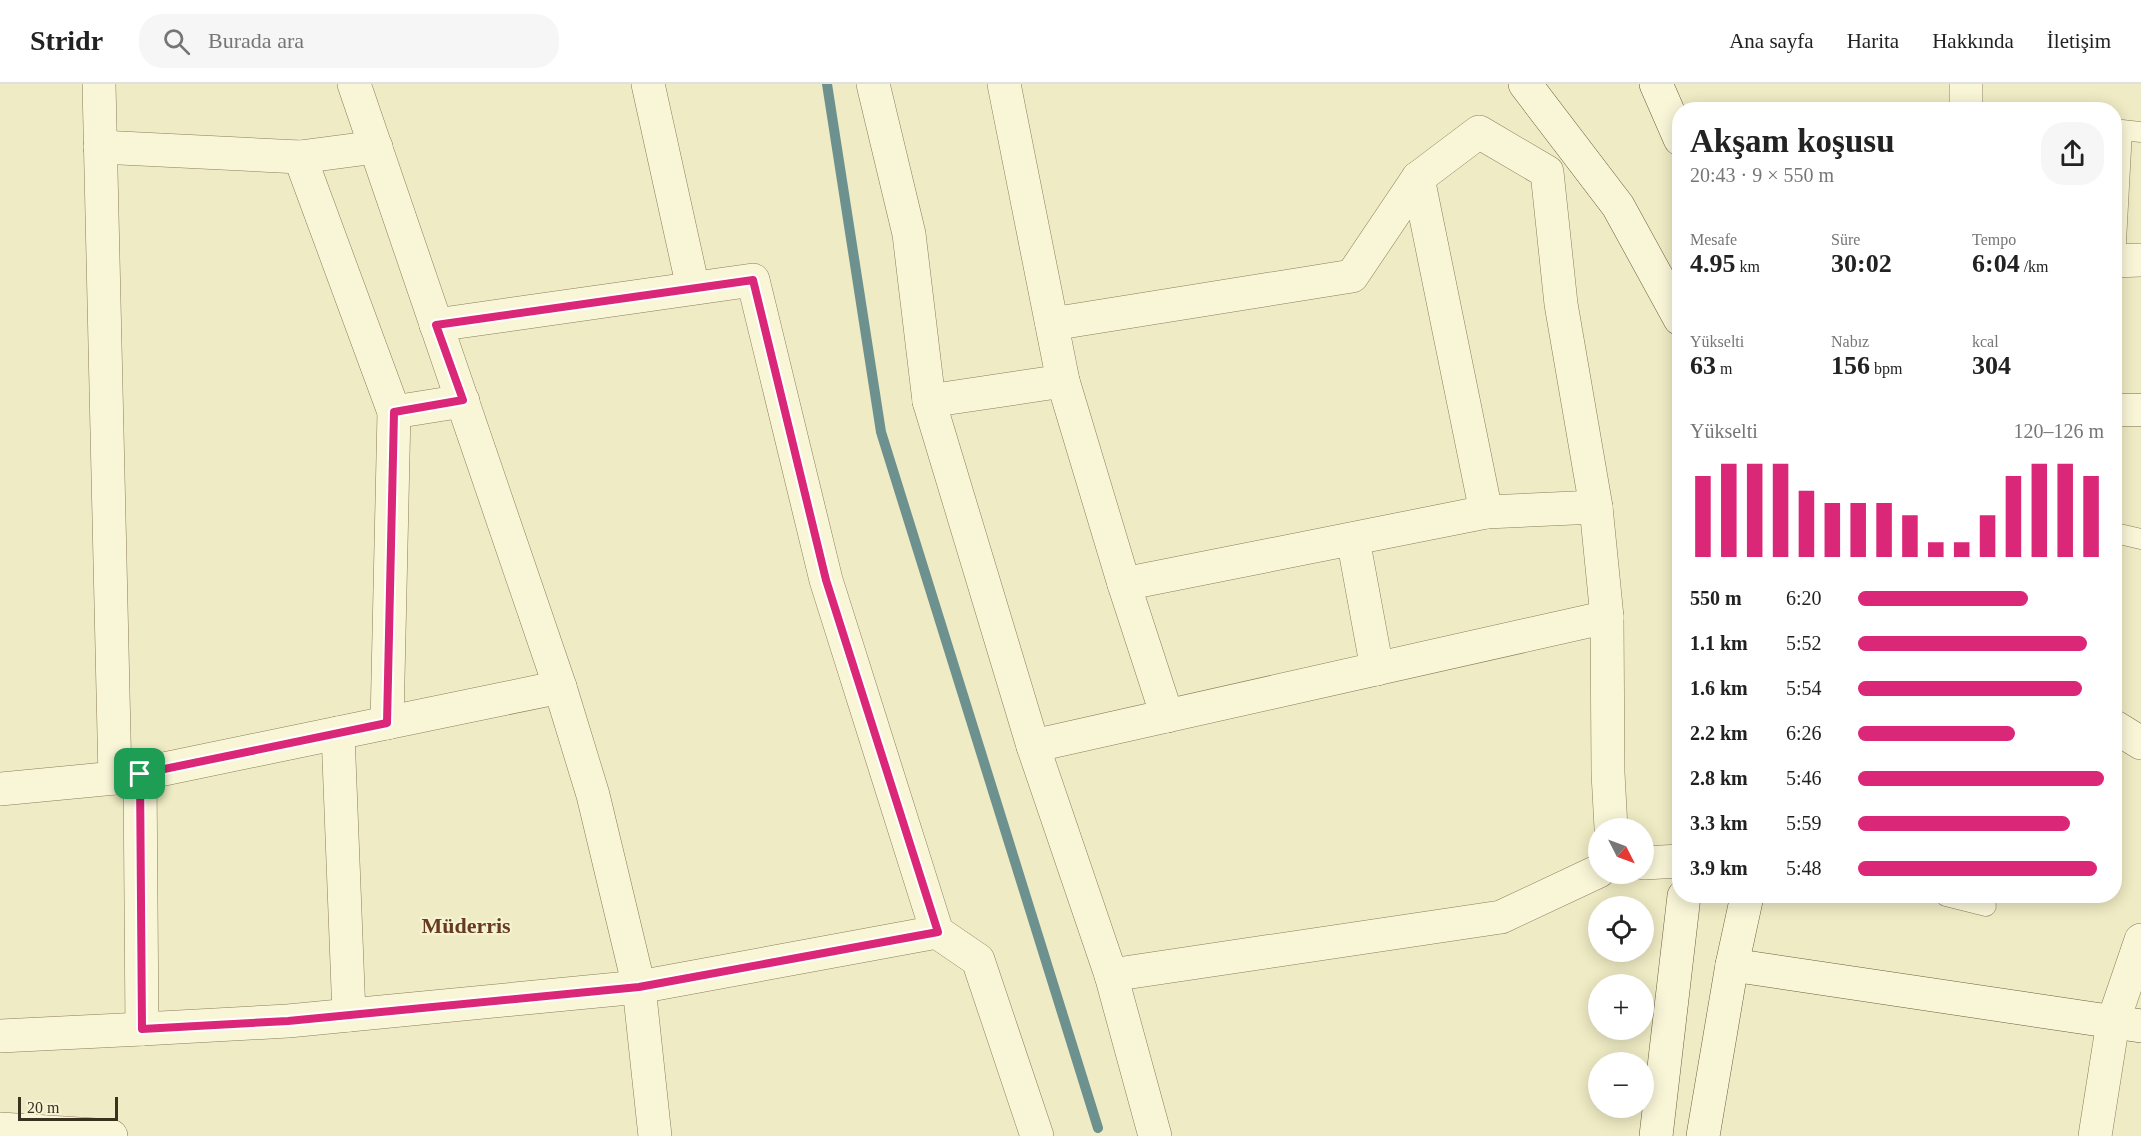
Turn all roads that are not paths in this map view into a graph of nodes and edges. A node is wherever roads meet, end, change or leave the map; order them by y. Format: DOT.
graph roads {
  1 [pos="99,84"];
  2 [pos="354,84"];
  3 [pos="648,84"];
  4 [pos="873,84"];
  5 [pos="1004,84"];
  6 [pos="1656,84"];
  7 [pos="1966,84"];
  8 [pos="1532,87"];
  9 [pos="1965,102"];
  10 [pos="1672,121"];
  11 [pos="2122,130"];
  12 [pos="2141,132"];
  13 [pos="100,147"];
  14 [pos="376,147"];
  15 [pos="300,158"];
  16 [pos="1418,178"];
  17 [pos="2141,260"];
  18 [pos="2122,261"];
  19 [pos="693,288"];
  20 [pos="1672,304"];
  21 [pos="1052,324"];
  22 [pos="436,325"];
  23 [pos="1063,381"];
  24 [pos="463,400"];
  25 [pos="929,400"];
  26 [pos="2122,410"];
  27 [pos="2141,410"];
  28 [pos="394,412"];
  29 [pos="1596,507"];
  30 [pos="1486,512"];
  31 [pos="2122,535"];
  32 [pos="1353,539"];
  33 [pos="2141,539"];
  34 [pos="1124,584"];
  35 [pos="1607,617"];
  36 [pos="1377,669"];
  37 [pos="560,687"];
  38 [pos="1167,716"];
  39 [pos="387,723"];
  40 [pos="2122,731"];
  41 [pos="338,733"];
  42 [pos="2141,742"];
  43 [pos="1032,746"];
  44 [pos="127,776"];
  45 [pos="0,789"];
  46 [pos="1610,818"];
  47 [pos="1672,861"];
  48 [pos="1654,862"];
  49 [pos="1588,876"];
  50 [pos="1683,903"];
  51 [pos="1745,903"];
  52 [pos="1974,903"];
  53 [pos="1986,906"];
  54 [pos="938,932"];
  55 [pos="2141,940"];
  56 [pos="1732,965"];
  57 [pos="1111,975"];
  58 [pos="639,987"];
  59 [pos="349,1015"];
  60 [pos="2127,1024"];
  61 [pos="142,1029"];
  62 [pos="0,1036"];
  63 [pos="0,1130"];
  64 [pos="111,1136"];
  65 [pos="655,1136"];
  66 [pos="1037,1136"];
  67 [pos="1155,1136"];
  68 [pos="1656,1136"];
  69 [pos="1703,1136"];
  70 [pos="2095,1136"];
  1 -- 13 [label="street"];
  2 -- 14 [label="street"];
  3 -- 19 [label="street"];
  4 -- 25 [label="street"];
  5 -- 21 [label="street"];
  6 -- 10 [label="street"];
  7 -- 9 [label="street"];
  8 -- 20 [label="street"];
  11 -- 12 [label="lane"];
  13 -- 15 [label="street"];
  13 -- 44 [label="street"];
  14 -- 15 [label="street"];
  14 -- 22 [label="street"];
  15 -- 28 [label="street"];
  16 -- 21 [label="street"];
  16 -- 29 [label="street"];
  16 -- 30 [label="street"];
  17 -- 18 [label="street"];
  19 -- 22 [label="street"];
  19 -- 54 [label="street"];
  21 -- 23 [label="street"];
  22 -- 24 [label="street"];
  23 -- 25 [label="street"];
  23 -- 34 [label="street"];
  24 -- 28 [label="street"];
  24 -- 37 [label="street"];
  25 -- 43 [label="street"];
  26 -- 27 [label="street"];
  28 -- 39 [label="street"];
  29 -- 30 [label="street"];
  29 -- 35 [label="street"];
  30 -- 32 [label="street"];
  31 -- 33 [label="lane"];
  32 -- 34 [label="street"];
  32 -- 36 [label="street"];
  34 -- 38 [label="street"];
  35 -- 36 [label="street"];
  35 -- 46 [label="street"];
  36 -- 38 [label="street"];
  37 -- 39 [label="street"];
  37 -- 58 [label="street"];
  38 -- 43 [label="street"];
  39 -- 41 [label="street"];
  40 -- 42 [label="street"];
  41 -- 44 [label="street"];
  41 -- 59 [label="street"];
  43 -- 57 [label="street"];
  44 -- 45 [label="street"];
  44 -- 61 [label="street"];
  47 -- 48 [label="street"];
  49 -- 57 [label="street"];
  50 -- 68 [label="street"];
  51 -- 56 [label="street"];
  52 -- 53 [label="lane"];
  54 -- 58 [label="street"];
  54 -- 66 [label="street"];
  55 -- 60 [label="street"];
  56 -- 60 [label="street"];
  56 -- 69 [label="street"];
  57 -- 67 [label="street"];
  58 -- 59 [label="street"];
  58 -- 65 [label="street"];
  59 -- 61 [label="street"];
  60 -- 70 [label="street"];
  61 -- 62 [label="street"];
  63 -- 64 [label="street"];
}
